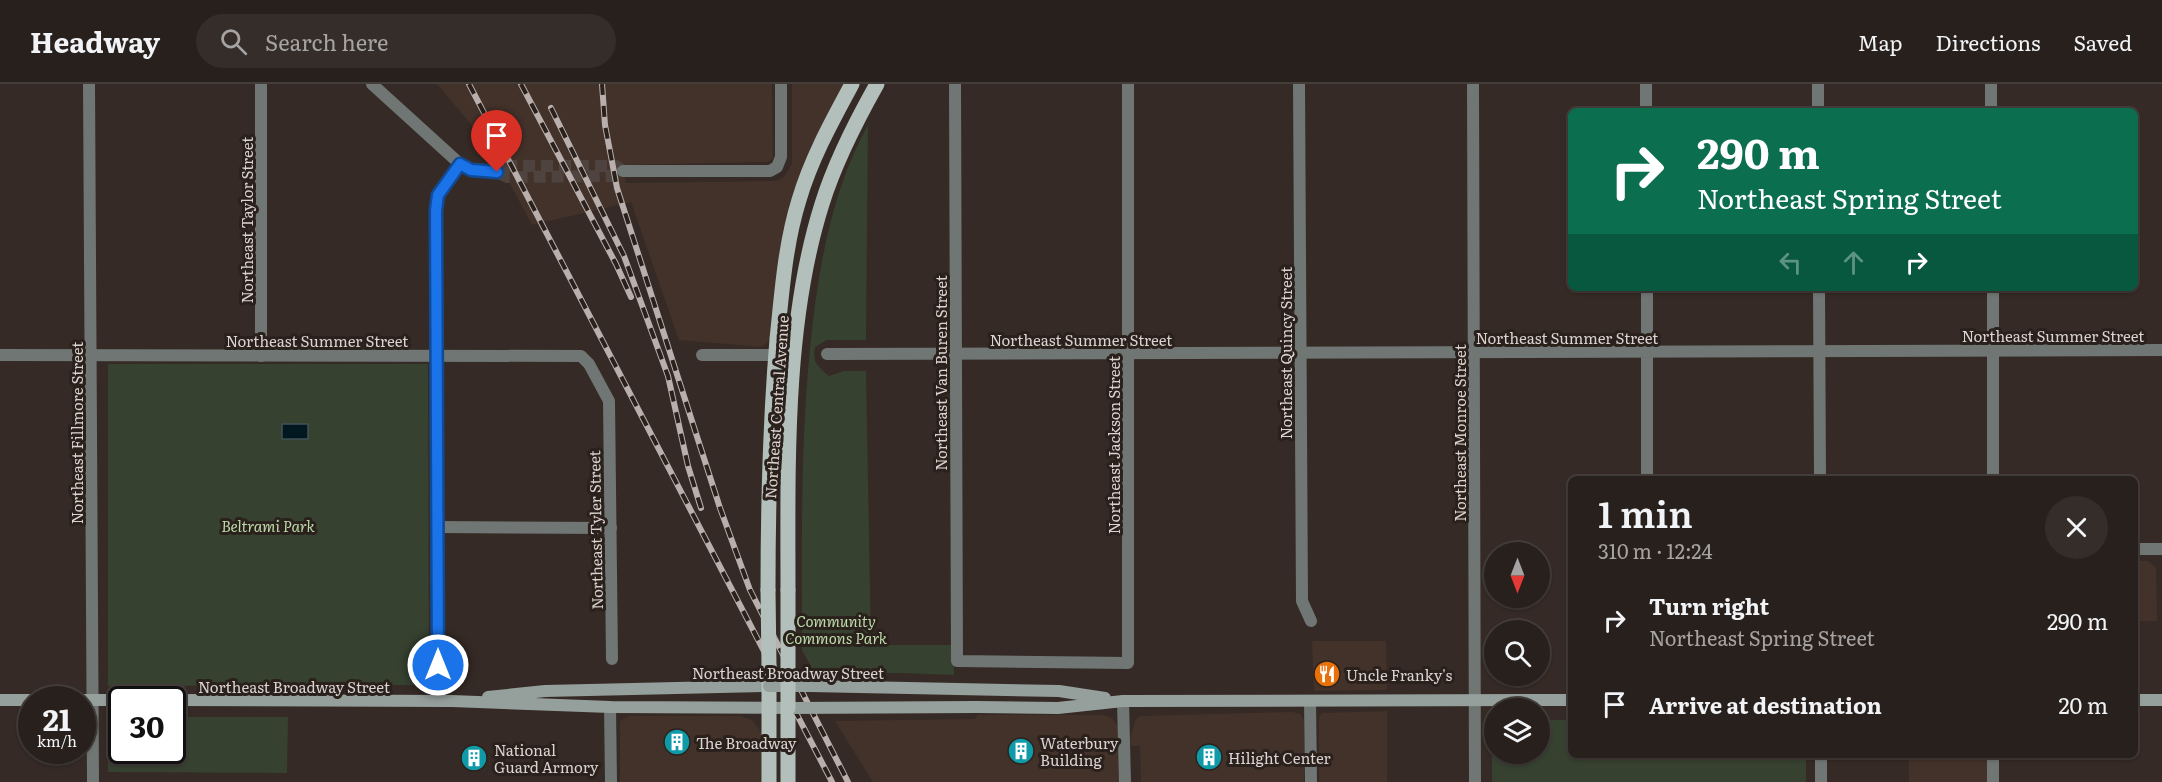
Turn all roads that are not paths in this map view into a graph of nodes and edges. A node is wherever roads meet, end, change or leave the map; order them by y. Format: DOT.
graph roads {
  1 [pos="89,84"];
  2 [pos="261,84"];
  3 [pos="372,84"];
  4 [pos="781,84"];
  5 [pos="852,84"];
  6 [pos="877,84"];
  7 [pos="955,84"];
  8 [pos="1128,84"];
  9 [pos="1299,84"];
  10 [pos="1473,84"];
  11 [pos="1646,84"];
  12 [pos="1818,84"];
  13 [pos="1991,84"];
  14 [pos="1646,108"];
  15 [pos="1818,108"];
  16 [pos="1991,108"];
  17 [pos="460,164"];
  18 [pos="623,171"];
  19 [pos="497,172"];
  20 [pos="1647,291"];
  21 [pos="1819,291"];
  22 [pos="1993,291"];
  23 [pos="2162,350"];
  24 [pos="1820,351"];
  25 [pos="1994,351"];
  26 [pos="1473,352"];
  27 [pos="1647,352"];
  28 [pos="1300,353"];
  29 [pos="827,354"];
  30 [pos="955,354"];
  31 [pos="1128,354"];
  32 [pos="0,355"];
  33 [pos="91,355"];
  34 [pos="436,355"];
  35 [pos="702,355"];
  36 [pos="775,355"];
  37 [pos="794,355"];
  38 [pos="261,356"];
  39 [pos="609,401"];
  40 [pos="1647,476"];
  41 [pos="1820,476"];
  42 [pos="1993,476"];
  43 [pos="437,527"];
  44 [pos="610,528"];
  45 [pos="2138,549"];
  46 [pos="2162,549"];
  47 [pos="1311,621"];
  48 [pos="612,659"];
  49 [pos="957,661"];
  50 [pos="87,686"];
  51 [pos="769,686"];
  52 [pos="788,686"];
  53 [pos="0,700"];
  54 [pos="18,700"];
  55 [pos="186,700"];
  56 [pos="1124,700"];
  57 [pos="1310,700"];
  58 [pos="1568,700"];
  59 [pos="2138,700"];
  60 [pos="2162,700"];
  61 [pos="1475,701"];
  62 [pos="438,702"];
  63 [pos="452,702"];
  64 [pos="610,707"];
  65 [pos="769,708"];
  66 [pos="788,708"];
  67 [pos="1821,758"];
  68 [pos="1993,758"];
  69 [pos="92,764"];
  70 [pos="93,782"];
  71 [pos="611,782"];
  72 [pos="769,782"];
  73 [pos="788,782"];
  74 [pos="1125,782"];
  75 [pos="1311,782"];
  76 [pos="1475,782"];
  77 [pos="1821,782"];
  78 [pos="1993,782"];
  1 -- 33 [label="street, Northeast Fillmore Street"];
  2 -- 38 [label="street, Northeast Taylor Street"];
  3 -- 17 [label="street"];
  4 -- 18 [label="street"];
  5 -- 36 [label="main road, Northeast Central Avenue"];
  6 -- 37 [label="main road, Northeast Central Avenue"];
  7 -- 30 [label="street, Northeast Van Buren Street"];
  8 -- 31 [label="street, Northeast Jackson Street"];
  9 -- 28 [label="street, Northeast Quincy Street"];
  10 -- 26 [label="street, Northeast Monroe Street"];
  11 -- 14 [label="street"];
  12 -- 15 [label="street"];
  13 -- 16 [label="street"];
  17 -- 19 [label="street"];
  17 -- 34 [label="street"];
  20 -- 27 [label="street"];
  21 -- 24 [label="street"];
  22 -- 25 [label="street"];
  23 -- 25 [label="street, Northeast Summer Street"];
  24 -- 25 [label="street, Northeast Summer Street"];
  24 -- 27 [label="street, Northeast Summer Street"];
  24 -- 41 [label="street"];
  25 -- 42 [label="street"];
  26 -- 27 [label="street, Northeast Summer Street"];
  26 -- 28 [label="street, Northeast Summer Street"];
  26 -- 61 [label="street, Northeast Monroe Street"];
  27 -- 40 [label="street"];
  28 -- 31 [label="street, Northeast Summer Street"];
  28 -- 47 [label="street, Northeast Quincy Street"];
  29 -- 30 [label="street, Northeast Summer Street"];
  30 -- 31 [label="street, Northeast Summer Street"];
  30 -- 49 [label="street, Northeast Van Buren Street"];
  31 -- 49 [label="street, Northeast Jackson Street"];
  32 -- 33 [label="street, Northeast Summer Street"];
  33 -- 38 [label="street, Northeast Summer Street"];
  33 -- 50 [label="street, Northeast Fillmore Street"];
  34 -- 38 [label="street, Northeast Summer Street"];
  34 -- 39 [label="street, Northeast Summer Street"];
  34 -- 43 [label="street"];
  35 -- 36 [label="street"];
  36 -- 37 [label="street"];
  36 -- 51 [label="main road, Northeast Central Avenue, bridge"];
  37 -- 52 [label="main road, Northeast Central Avenue, bridge"];
  39 -- 44 [label="street, Northeast Tyler Street"];
  43 -- 44 [label="street"];
  43 -- 62 [label="street"];
  44 -- 48 [label="street, Northeast Tyler Street"];
  45 -- 46 [label="street"];
  51 -- 52 [label="main road, Northeast Broadway Street, bridge"];
  51 -- 63 [label="main road, Northeast Broadway Street"];
  51 -- 65 [label="main road, Northeast Central Avenue"];
  52 -- 56 [label="main road, Northeast Broadway Street, bridge"];
  52 -- 66 [label="main road, Northeast Central Avenue, bridge"];
  53 -- 54 [label="main road"];
  55 -- 62 [label="main road, Northeast Broadway Street"];
  56 -- 57 [label="main road, Northeast Broadway Street"];
  56 -- 66 [label="main road, Northeast Broadway Street, bridge"];
  56 -- 74 [label="street"];
  57 -- 61 [label="main road, Northeast Broadway Street"];
  57 -- 75 [label="street"];
  58 -- 61 [label="main road, Northeast Broadway Street"];
  59 -- 60 [label="main road"];
  61 -- 76 [label="street, Northeast Monroe Street"];
  62 -- 63 [label="main road, Northeast Broadway Street"];
  63 -- 64 [label="main road, Northeast Broadway Street"];
  64 -- 65 [label="main road, Northeast Broadway Street"];
  64 -- 71 [label="street"];
  65 -- 66 [label="main road, Northeast Broadway Street"];
  65 -- 72 [label="main road, Northeast Central Avenue"];
  66 -- 73 [label="main road, Northeast Central Avenue"];
  67 -- 77 [label="street"];
  68 -- 78 [label="street"];
  69 -- 70 [label="street, Northeast Fillmore Street"];
}
